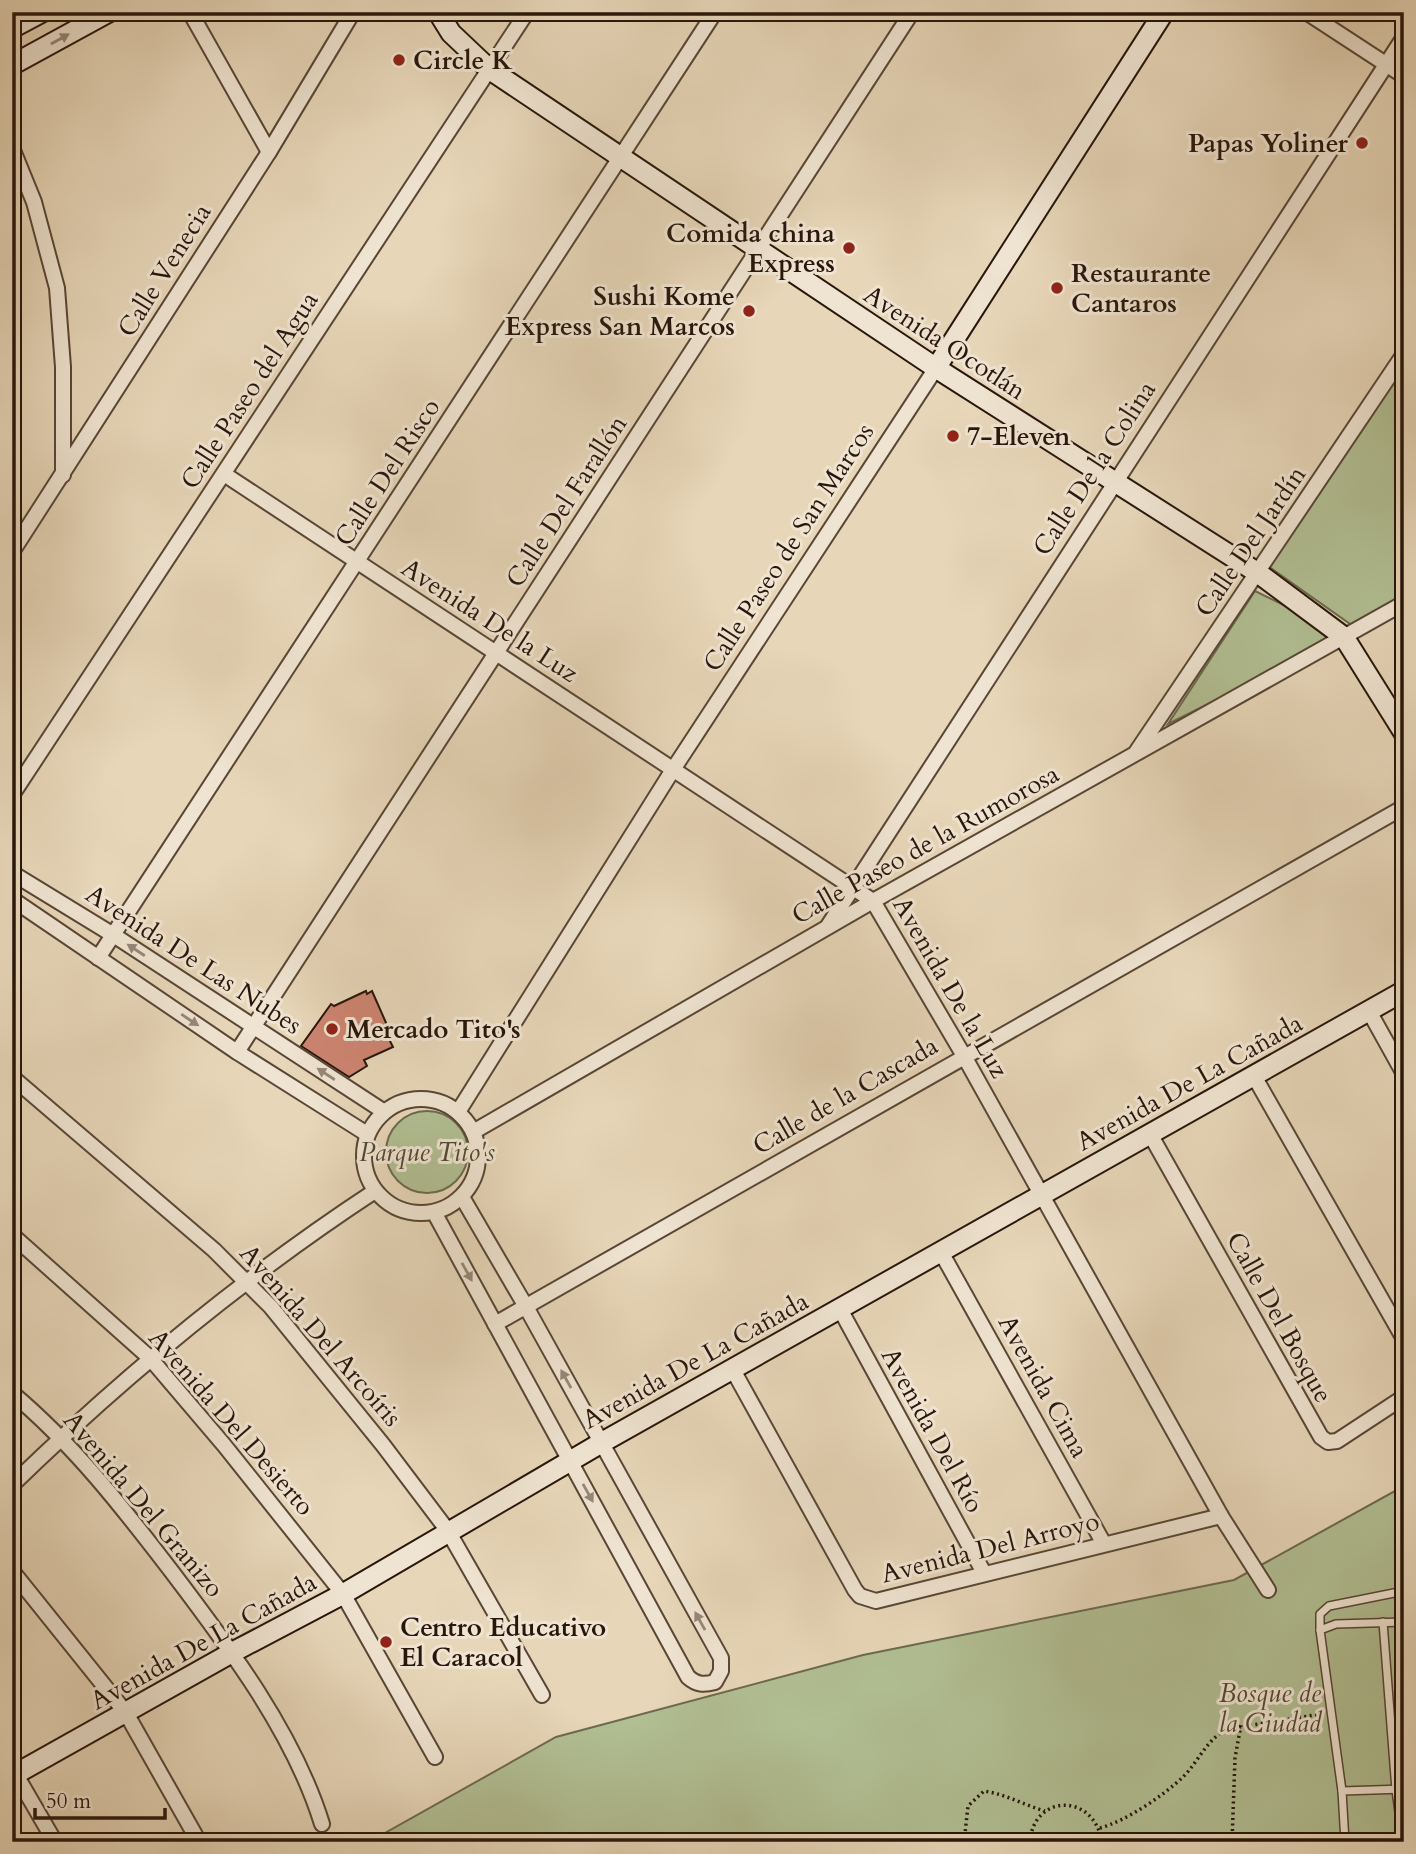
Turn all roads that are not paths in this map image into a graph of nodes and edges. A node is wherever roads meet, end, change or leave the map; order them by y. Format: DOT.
graph roads {
  1 [pos="42,12"];
  2 [pos="109,12"];
  3 [pos="190,12"];
  4 [pos="354,12"];
  5 [pos="438,12"];
  6 [pos="527,12"];
  7 [pos="715,12"];
  8 [pos="912,12"];
  9 [pos="1164,12"];
  10 [pos="1306,12"];
  11 [pos="12,28"];
  12 [pos="1404,37"];
  13 [pos="1386,64"];
  14 [pos="12,65"];
  15 [pos="489,69"];
  16 [pos="1404,76"];
  17 [pos="12,148"];
  18 [pos="269,152"];
  19 [pos="621,159"];
  20 [pos="759,251"];
  21 [pos="1404,354"];
  22 [pos="936,368"];
  23 [pos="224,474"];
  24 [pos="63,475"];
  25 [pos="1115,482"];
  26 [pos="12,552"];
  27 [pos="357,563"];
  28 [pos="1258,573"];
  29 [pos="1404,603"];
  30 [pos="1344,637"];
  31 [pos="497,653"];
  32 [pos="1404,733"];
  33 [pos="1135,754"];
  34 [pos="674,768"];
  35 [pos="12,795"];
  36 [pos="1404,807"];
  37 [pos="12,873"];
  38 [pos="851,887"];
  39 [pos="12,899"];
  40 [pos="873,901"];
  41 [pos="827,927"];
  42 [pos="115,936"];
  43 [pos="98,958"];
  44 [pos="1404,992"];
  45 [pos="1369,1011"];
  46 [pos="254,1026"];
  47 [pos="237,1052"];
  48 [pos="964,1055"];
  49 [pos="1404,1074"];
  50 [pos="1254,1076"];
  51 [pos="12,1077"];
  52 [pos="383,1111"];
  53 [pos="458,1112"];
  54 [pos="473,1132"];
  55 [pos="367,1134"];
  56 [pos="1150,1135"];
  57 [pos="375,1191"];
  58 [pos="1042,1194"];
  59 [pos="462,1197"];
  60 [pos="434,1212"];
  61 [pos="12,1235"];
  62 [pos="942,1252"];
  63 [pos="247,1281"];
  64 [pos="525,1305"];
  65 [pos="840,1309"];
  66 [pos="495,1324"];
  67 [pos="1404,1339"];
  68 [pos="150,1358"];
  69 [pos="733,1370"];
  70 [pos="12,1392"];
  71 [pos="1404,1397"];
  72 [pos="61,1437"];
  73 [pos="601,1443"];
  74 [pos="570,1461"];
  75 [pos="12,1485"];
  76 [pos="1221,1516"];
  77 [pos="448,1531"];
  78 [pos="1104,1544"];
  79 [pos="12,1571"];
  80 [pos="984,1573"];
  81 [pos="1268,1590"];
  82 [pos="1404,1591"];
  83 [pos="343,1594"];
  84 [pos="1383,1622"];
  85 [pos="1404,1622"];
  86 [pos="1321,1630"];
  87 [pos="233,1652"];
  88 [pos="542,1695"];
  89 [pos="125,1713"];
  90 [pos="435,1756"];
  91 [pos="14,1773"];
  92 [pos="1400,1790"];
  93 [pos="1342,1791"];
  94 [pos="322,1824"];
  95 [pos="55,1842"];
  96 [pos="199,1842"];
  97 [pos="1345,1842"];
  98 [pos="1403,1842"];
  1 -- 11 [label="main road"];
  14 -- 2 [label="main road, one-way"];
  3 -- 18 [label="street"];
  4 -- 18 [label="street, Calle Venecia"];
  5 -- 15 [label="main road, Avenida Ocotlán"];
  6 -- 15 [label="street, Calle Paseo del Agua"];
  7 -- 19 [label="street, Calle Del Risco"];
  8 -- 20 [label="street, Calle Del Farallón"];
  9 -- 22 [label="main road, Calle Paseo de San Marcos"];
  10 -- 13 [label="street"];
  12 -- 13 [label="street, Calle De la Colina"];
  13 -- 16 [label="street"];
  13 -- 25 [label="street, Calle De la Colina"];
  15 -- 19 [label="main road, Avenida Ocotlán"];
  15 -- 23 [label="street, Calle Paseo del Agua"];
  17 -- 24 [label="street"];
  18 -- 24 [label="street, Calle Venecia"];
  19 -- 20 [label="main road, Avenida Ocotlán"];
  19 -- 27 [label="street, Calle Del Risco"];
  20 -- 22 [label="main road, Avenida Ocotlán"];
  20 -- 31 [label="street, Calle Del Farallón"];
  21 -- 28 [label="street, Calle Del Jardín"];
  22 -- 25 [label="main road, Avenida Ocotlán"];
  22 -- 34 [label="street, Calle Paseo de San Marcos"];
  23 -- 27 [label="street, Avenida De la Luz"];
  23 -- 35 [label="street, Calle Paseo del Agua"];
  24 -- 26 [label="street, Calle Venecia"];
  25 -- 28 [label="main road, Avenida Ocotlán"];
  25 -- 38 [label="street, Calle De la Colina"];
  27 -- 31 [label="street, Avenida De la Luz"];
  27 -- 42 [label="street, Calle Del Risco"];
  28 -- 30 [label="main road, Avenida Ocotlán"];
  28 -- 33 [label="street, Calle Del Jardín"];
  29 -- 30 [label="street, Calle Paseo de la Rumorosa"];
  30 -- 32 [label="main road, Avenida Ocotlán"];
  30 -- 33 [label="street, Calle Paseo de la Rumorosa"];
  31 -- 34 [label="street, Avenida De la Luz"];
  31 -- 46 [label="street, Calle Del Farallón"];
  33 -- 40 [label="street, Calle Paseo de la Rumorosa"];
  34 -- 38 [label="street, Avenida De la Luz"];
  34 -- 53 [label="street, Calle Paseo de San Marcos"];
  36 -- 48 [label="street, Calle de la Cascada"];
  37 -- 42 [label="street, Avenida De Las Nubes"];
  38 -- 40 [label="street, Avenida De la Luz"];
  38 -- 41 [label="street, Calle De la Colina"];
  39 -- 43 [label="street, Avenida De Las Nubes"];
  40 -- 41 [label="street, Calle Paseo de la Rumorosa"];
  40 -- 48 [label="street, Avenida De la Luz"];
  41 -- 54 [label="street, Calle Paseo de la Rumorosa"];
  42 -- 43 [label="street, Calle Del Risco"];
  46 -- 42 [label="street, Avenida De Las Nubes, one-way"];
  43 -- 47 [label="street, Avenida De Las Nubes, one-way"];
  44 -- 45 [label="main road, Avenida De La Cañada"];
  45 -- 49 [label="street"];
  45 -- 50 [label="main road, Avenida De La Cañada"];
  46 -- 47 [label="street, Calle Del Farallón"];
  52 -- 46 [label="street, Avenida De Las Nubes, one-way"];
  47 -- 55 [label="street, Avenida De Las Nubes"];
  48 -- 58 [label="street, Avenida De la Luz"];
  48 -- 64 [label="street, Calle de la Cascada"];
  50 -- 56 [label="main road, Avenida De La Cañada"];
  50 -- 67 [label="street"];
  51 -- 63 [label="street, Avenida Del Arcoíris"];
  52 -- 53 [label="street"];
  52 -- 55 [label="street"];
  53 -- 54 [label="street"];
  54 -- 59 [label="street"];
  55 -- 57 [label="street"];
  56 -- 58 [label="main road, Avenida De La Cañada"];
  56 -- 71 [label="street, Calle Del Bosque"];
  57 -- 60 [label="street"];
  57 -- 63 [label="street"];
  58 -- 62 [label="main road, Avenida De La Cañada"];
  58 -- 76 [label="street, Avenida De la Luz"];
  59 -- 60 [label="street"];
  59 -- 64 [label="street"];
  60 -- 66 [label="street, one-way"];
  61 -- 68 [label="street, Avenida Del Desierto"];
  62 -- 65 [label="main road, Avenida De La Cañada"];
  62 -- 78 [label="street, Avenida Cima"];
  63 -- 68 [label="street"];
  63 -- 77 [label="street, Avenida Del Arcoíris"];
  64 -- 66 [label="street, Calle de la Cascada"];
  73 -- 64 [label="street, one-way"];
  65 -- 69 [label="main road, Avenida De La Cañada"];
  65 -- 80 [label="street, Avenida Del Río"];
  66 -- 74 [label="street"];
  68 -- 72 [label="street"];
  68 -- 83 [label="street, Avenida Del Desierto"];
  69 -- 73 [label="main road, Avenida De La Cañada"];
  69 -- 80 [label="street, Avenida Del Arroyo"];
  70 -- 72 [label="street, Avenida Del Granizo"];
  72 -- 75 [label="street"];
  72 -- 87 [label="street, Avenida Del Granizo"];
  73 -- 74 [label="main road, Avenida De La Cañada"];
  74 -- 73 [label="street, one-way"];
  74 -- 77 [label="main road, Avenida De La Cañada"];
  76 -- 78 [label="street, Avenida Del Arroyo"];
  76 -- 81 [label="street, Avenida De la Luz"];
  77 -- 83 [label="main road, Avenida De La Cañada"];
  77 -- 88 [label="street, Avenida Del Arcoíris"];
  78 -- 80 [label="street, Avenida Del Arroyo"];
  79 -- 89 [label="street"];
  82 -- 86 [label="lane"];
  83 -- 87 [label="main road, Avenida De La Cañada"];
  83 -- 90 [label="street, Avenida Del Desierto"];
  84 -- 85 [label="lane"];
  84 -- 86 [label="lane"];
  84 -- 92 [label="lane"];
  86 -- 93 [label="lane"];
  87 -- 89 [label="main road, Avenida De La Cañada"];
  87 -- 94 [label="street, Avenida Del Granizo"];
  89 -- 91 [label="main road, Avenida De La Cañada"];
  89 -- 96 [label="street"];
  91 -- 95 [label="street"];
  92 -- 93 [label="lane"];
  92 -- 98 [label="lane"];
  93 -- 97 [label="lane"];
}
